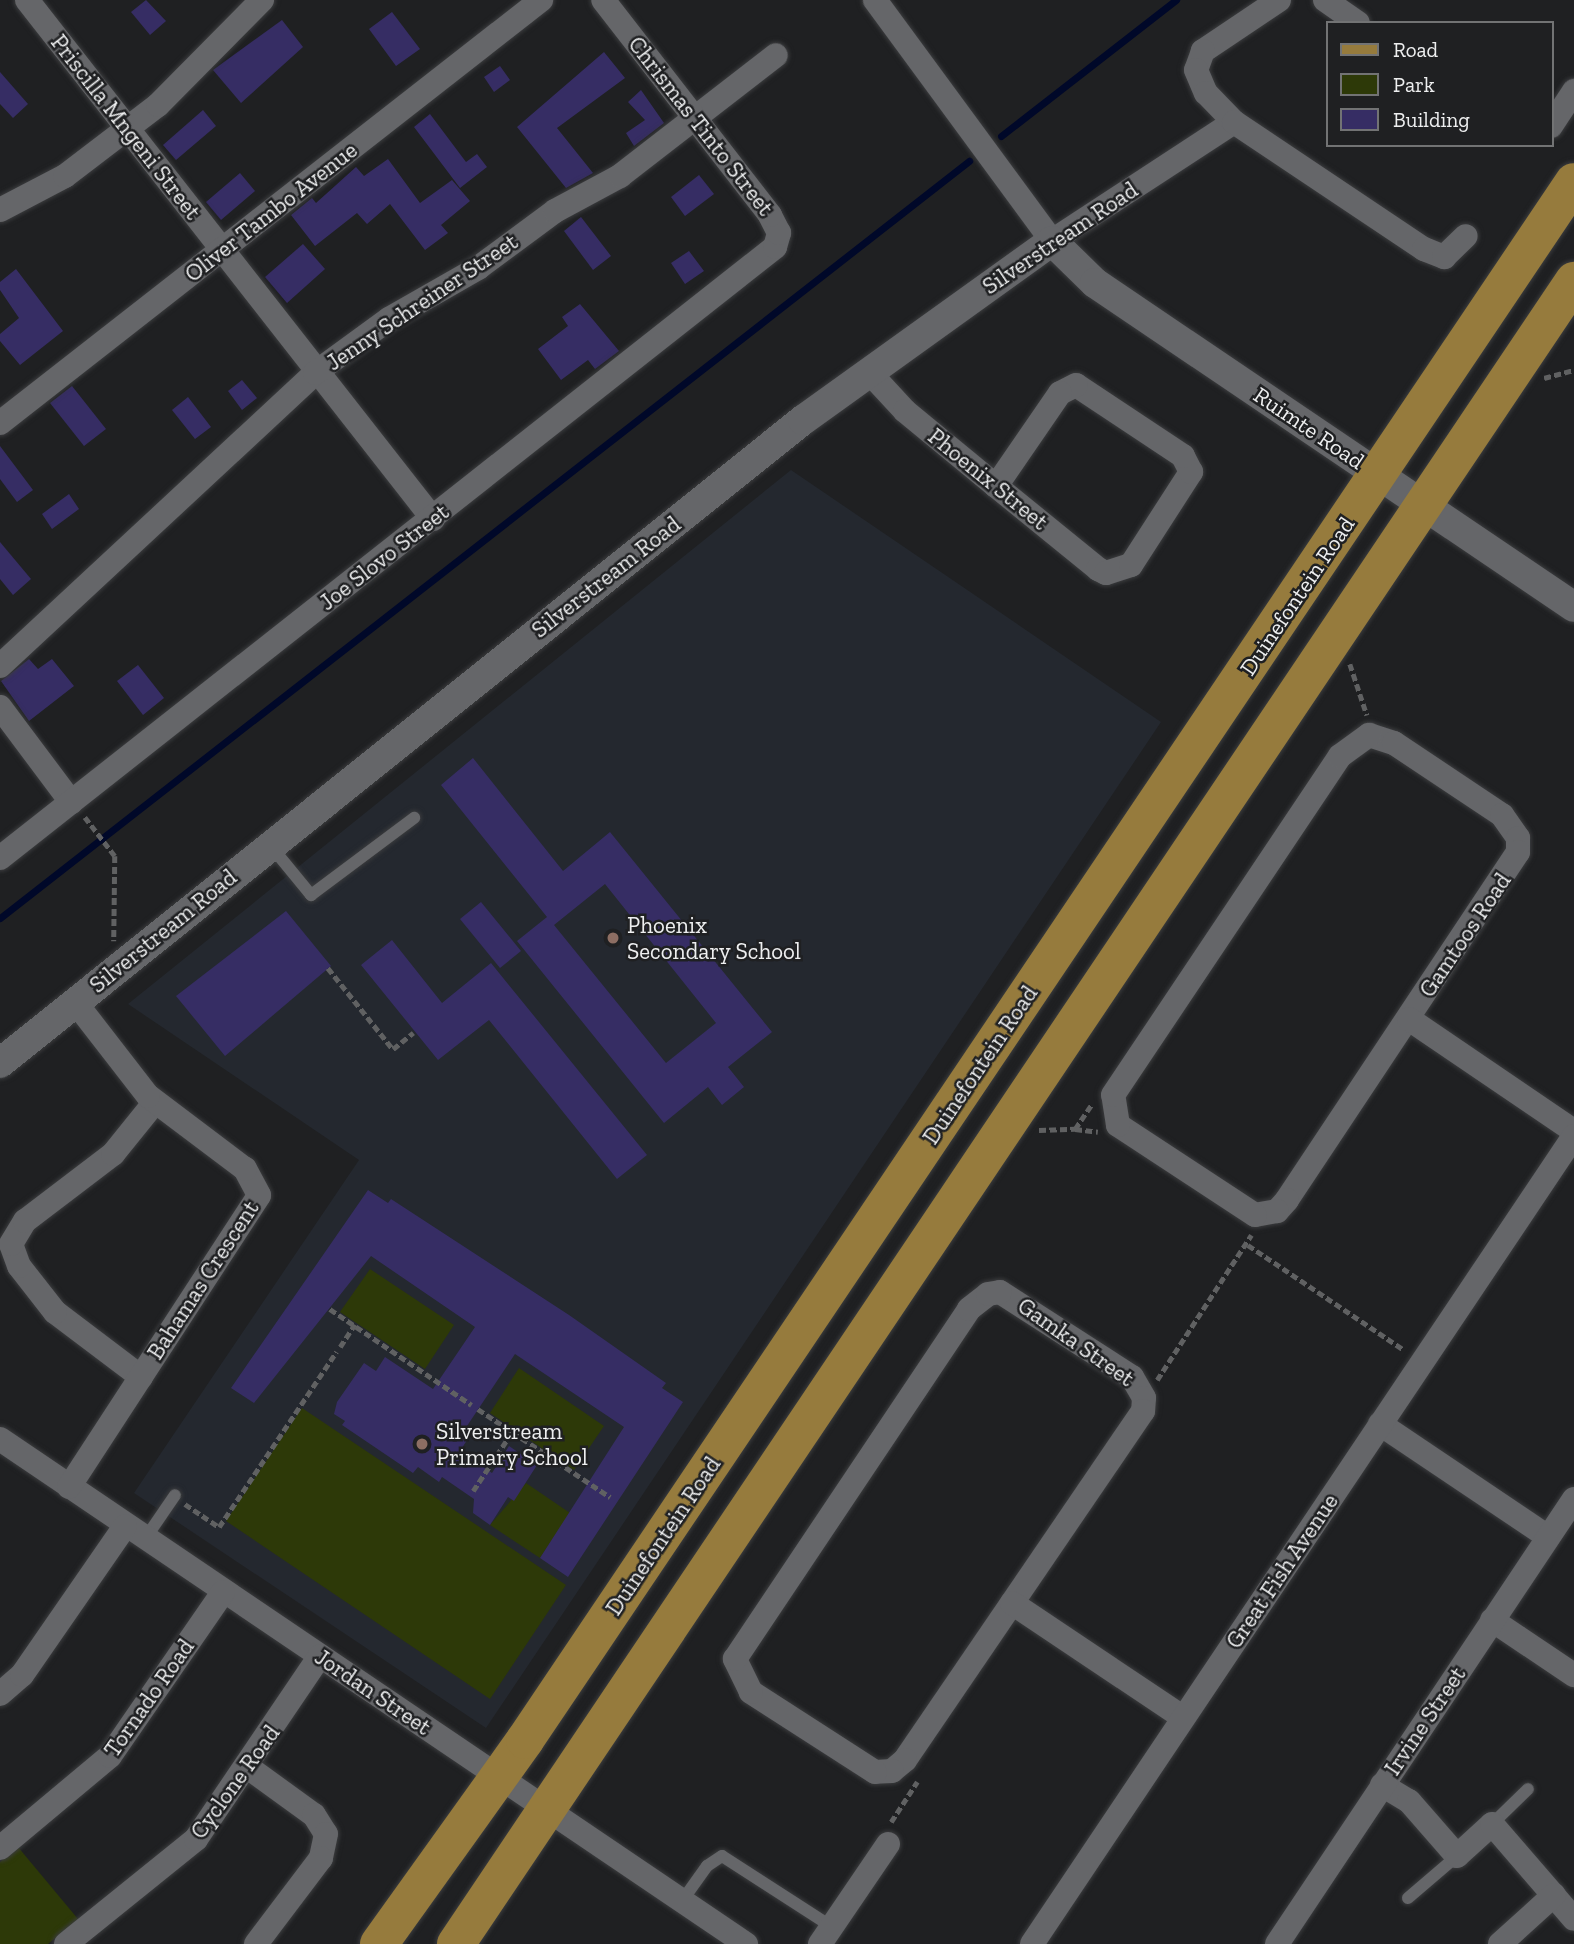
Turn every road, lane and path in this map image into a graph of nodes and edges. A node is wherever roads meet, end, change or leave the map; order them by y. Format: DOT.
graph roads {
  1 [pos="27,0"];
  2 [pos="262,0"];
  3 [pos="541,0"];
  4 [pos="603,0"];
  5 [pos="1279,0"];
  6 [pos="1325,0"];
  7 [pos="881,2"];
  8 [pos="1355,21"];
  9 [pos="776,55"];
  10 [pos="1574,91"];
  11 [pos="696,118"];
  12 [pos="1234,122"];
  13 [pos="1553,123"];
  14 [pos="127,129"];
  15 [pos="1574,182"];
  16 [pos="0,210"];
  17 [pos="1466,236"];
  18 [pos="1052,241"];
  19 [pos="222,249"];
  20 [pos="768,257"];
  21 [pos="1574,281"];
  22 [pos="1574,370"];
  23 [pos="869,372"];
  24 [pos="316,373"];
  25 [pos="1542,378"];
  26 [pos="0,423"];
  27 [pos="1379,475"];
  28 [pos="996,486"];
  29 [pos="1424,507"];
  30 [pos="433,519"];
  31 [pos="1574,607"];
  32 [pos="1349,663"];
  33 [pos="0,666"];
  34 [pos="0,707"];
  35 [pos="1367,719"];
  36 [pos="71,802"];
  37 [pos="414,818"];
  38 [pos="97,830"];
  39 [pos="270,845"];
  40 [pos="0,858"];
  41 [pos="118,952"];
  42 [pos="328,968"];
  43 [pos="75,1002"];
  44 [pos="1409,1019"];
  45 [pos="413,1032"];
  46 [pos="0,1063"];
  47 [pos="1097,1096"];
  48 [pos="155,1102"];
  49 [pos="1074,1129"];
  50 [pos="1035,1130"];
  51 [pos="1574,1131"];
  52 [pos="1109,1133"];
  53 [pos="1574,1136"];
  54 [pos="1252,1231"];
  55 [pos="1248,1245"];
  56 [pos="330,1309"];
  57 [pos="355,1324"];
  58 [pos="1413,1356"];
  59 [pos="141,1377"];
  60 [pos="1156,1382"];
  61 [pos="472,1405"];
  62 [pos="478,1409"];
  63 [pos="1380,1424"];
  64 [pos="512,1432"];
  65 [pos="0,1440"];
  66 [pos="69,1487"];
  67 [pos="473,1491"];
  68 [pos="174,1496"];
  69 [pos="610,1497"];
  70 [pos="1574,1499"];
  71 [pos="135,1533"];
  72 [pos="1548,1537"];
  73 [pos="223,1592"];
  74 [pos="1012,1603"];
  75 [pos="1493,1620"];
  76 [pos="320,1656"];
  77 [pos="1574,1675"];
  78 [pos="0,1695"];
  79 [pos="1182,1717"];
  80 [pos="249,1768"];
  81 [pos="917,1774"];
  82 [pos="499,1776"];
  83 [pos="1382,1785"];
  84 [pos="1528,1789"];
  85 [pos="547,1808"];
  86 [pos="1492,1824"];
  87 [pos="888,1835"];
  88 [pos="0,1847"];
  89 [pos="1457,1856"];
  90 [pos="1554,1895"];
  91 [pos="1408,1898"];
  92 [pos="682,1901"];
  93 [pos="1574,1919"];
  94 [pos="826,1936"];
  95 [pos="72,1942"];
  96 [pos="256,1944"];
  97 [pos="379,1944"];
  98 [pos="456,1944"];
  99 [pos="746,1944"];
  100 [pos="1032,1944"];
  101 [pos="1277,1944"];
  102 [pos="1500,1944"];
  1 -- 14 [label="street, Priscilla Mngeni Street"];
  2 -- 14 [label="street"];
  3 -- 19 [label="street, Oliver Tambo Avenue"];
  4 -- 11 [label="street, Chrismas Tinto Street"];
  5 -- 12 [label="street"];
  6 -- 8 [label="street"];
  7 -- 18 [label="street"];
  9 -- 11 [label="street, Jenny Schreiner Street"];
  10 -- 13 [label="street"];
  11 -- 20 [label="street, Chrismas Tinto Street"];
  11 -- 24 [label="street, Jenny Schreiner Street"];
  12 -- 17 [label="street"];
  12 -- 18 [label="street, Silverstream Road"];
  14 -- 16 [label="street"];
  14 -- 19 [label="street, Priscilla Mngeni Street"];
  15 -- 27 [label="main road, Duinefontein Road"];
  18 -- 23 [label="street, Silverstream Road"];
  18 -- 27 [label="street, Ruimte Road"];
  19 -- 24 [label="street, Priscilla Mngeni Street"];
  19 -- 26 [label="street, Oliver Tambo Avenue"];
  20 -- 30 [label="street, Joe Slovo Street"];
  21 -- 29 [label="main road"];
  22 -- 25 [label="path"];
  23 -- 28 [label="street, Phoenix Street"];
  23 -- 39 [label="street, Silverstream Road"];
  24 -- 30 [label="street, Priscilla Mngeni Street"];
  24 -- 33 [label="street, Jenny Schreiner Street"];
  27 -- 29 [label="street, Ruimte Road"];
  27 -- 82 [label="main road, Duinefontein Road"];
  28 -- 28 [label="street, Phoenix Street"];
  29 -- 31 [label="street, Ruimte Road"];
  29 -- 85 [label="main road"];
  30 -- 36 [label="street, Joe Slovo Street"];
  32 -- 35 [label="path"];
  34 -- 36 [label="street"];
  36 -- 40 [label="street, Joe Slovo Street"];
  37 -- 39 [label="lane"];
  38 -- 41 [label="path"];
  39 -- 43 [label="street, Silverstream Road"];
  42 -- 45 [label="path"];
  43 -- 46 [label="street, Silverstream Road"];
  43 -- 48 [label="street, Bahamas Crescent"];
  44 -- 44 [label="street, Gamtoos Road"];
  44 -- 51 [label="street"];
  47 -- 49 [label="path"];
  48 -- 59 [label="street, Bahamas Crescent"];
  48 -- 59 [label="street"];
  49 -- 50 [label="path"];
  49 -- 52 [label="path"];
  53 -- 63 [label="street, Great Fish Avenue"];
  54 -- 55 [label="path"];
  55 -- 58 [label="path"];
  55 -- 60 [label="path"];
  56 -- 57 [label="path"];
  57 -- 61 [label="path"];
  57 -- 68 [label="path"];
  59 -- 66 [label="street, Bahamas Crescent"];
  62 -- 64 [label="path"];
  63 -- 72 [label="street"];
  63 -- 79 [label="street, Great Fish Avenue"];
  64 -- 67 [label="path"];
  64 -- 69 [label="path"];
  65 -- 66 [label="street, Jordan Street"];
  66 -- 71 [label="street, Jordan Street"];
  68 -- 71 [label="lane"];
  70 -- 72 [label="street, Irvine Street"];
  71 -- 73 [label="street, Jordan Street"];
  71 -- 78 [label="street"];
  72 -- 75 [label="street, Irvine Street"];
  73 -- 76 [label="street, Jordan Street"];
  73 -- 88 [label="street, Tornado Road"];
  74 -- 74 [label="street, Gamka Street"];
  74 -- 79 [label="street"];
  75 -- 77 [label="street"];
  75 -- 83 [label="street, Irvine Street"];
  76 -- 80 [label="street, Cyclone Road"];
  76 -- 82 [label="street, Jordan Street"];
  79 -- 100 [label="street, Great Fish Avenue"];
  80 -- 95 [label="street, Cyclone Road"];
  80 -- 96 [label="street"];
  81 -- 87 [label="path"];
  82 -- 85 [label="street, Jordan Street"];
  82 -- 97 [label="main road, Duinefontein Road"];
  83 -- 89 [label="street"];
  83 -- 101 [label="street, Irvine Street"];
  84 -- 86 [label="lane"];
  85 -- 92 [label="street, Jordan Street"];
  85 -- 98 [label="main road"];
  86 -- 89 [label="street"];
  86 -- 90 [label="street"];
  87 -- 94 [label="street"];
  89 -- 91 [label="lane"];
  90 -- 93 [label="street"];
  90 -- 102 [label="street"];
  92 -- 94 [label="lane"];
  92 -- 99 [label="street, Jordan Street"];
}
